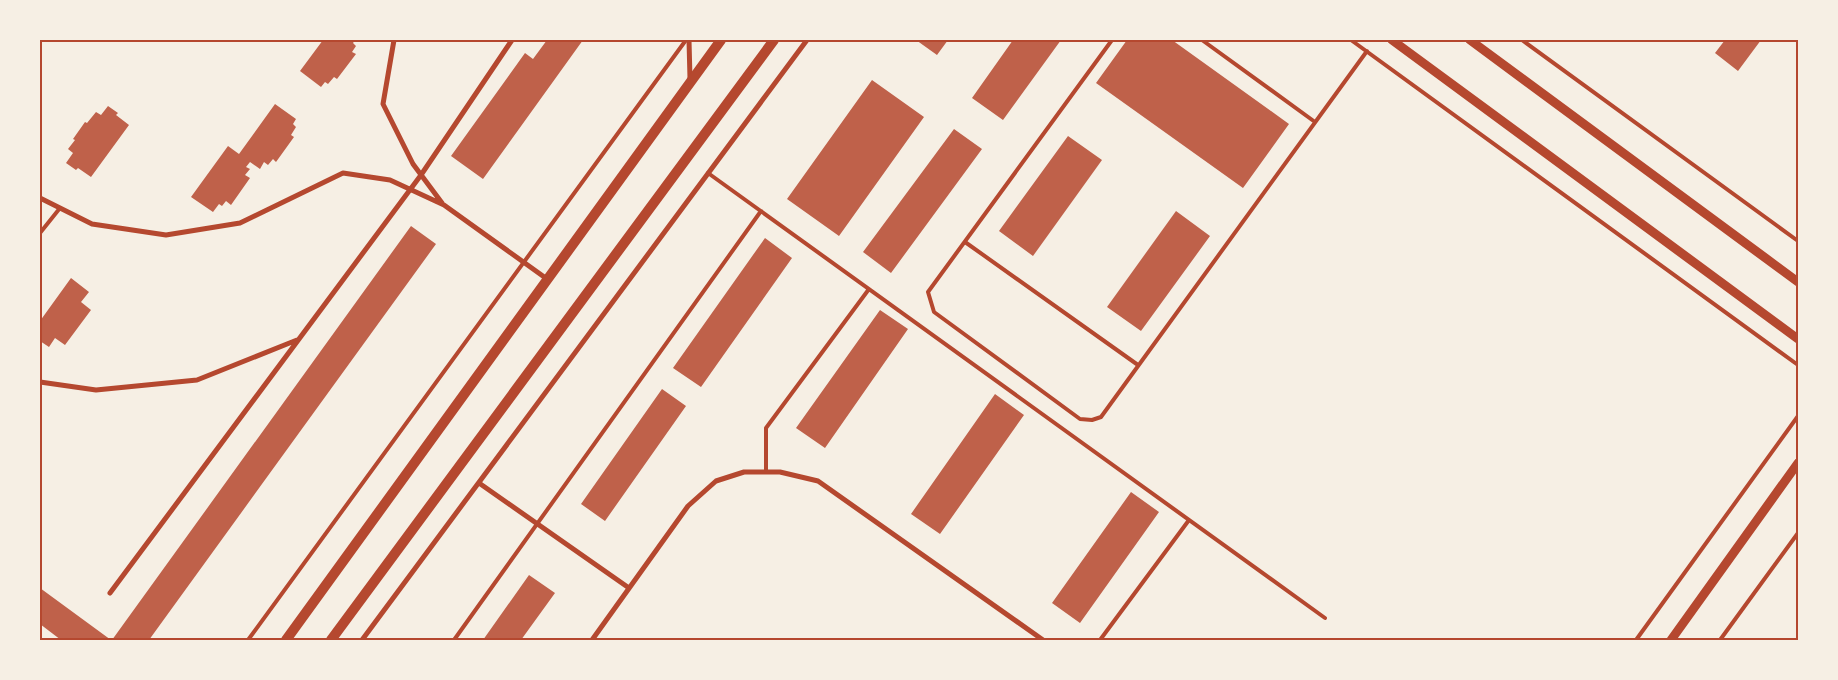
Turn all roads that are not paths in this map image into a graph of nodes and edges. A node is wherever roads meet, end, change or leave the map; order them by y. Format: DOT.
graph roads {
  1 [pos="394,40"];
  2 [pos="512,40"];
  3 [pos="688,40"];
  4 [pos="721,40"];
  5 [pos="774,40"];
  6 [pos="807,40"];
  7 [pos="1112,40"];
  8 [pos="1202,40"];
  9 [pos="1351,40"];
  10 [pos="1392,40"];
  11 [pos="1470,40"];
  12 [pos="1522,40"];
  13 [pos="1367,51"];
  14 [pos="690,83"];
  15 [pos="1316,122"];
  16 [pos="708,173"];
  17 [pos="421,175"];
  18 [pos="410,189"];
  19 [pos="40,198"];
  20 [pos="444,205"];
  21 [pos="60,208"];
  22 [pos="761,211"];
  23 [pos="40,233"];
  24 [pos="1798,241"];
  25 [pos="965,242"];
  26 [pos="524,263"];
  27 [pos="547,280"];
  28 [pos="1798,282"];
  29 [pos="869,289"];
  30 [pos="1798,339"];
  31 [pos="298,340"];
  32 [pos="1138,365"];
  33 [pos="1798,365"];
  34 [pos="40,382"];
  35 [pos="1798,416"];
  36 [pos="1798,463"];
  37 [pos="766,472"];
  38 [pos="479,483"];
  39 [pos="1189,520"];
  40 [pos="537,524"];
  41 [pos="1798,533"];
  42 [pos="629,588"];
  43 [pos="110,593"];
  44 [pos="1325,618"];
  45 [pos="248,640"];
  46 [pos="286,640"];
  47 [pos="331,640"];
  48 [pos="362,640"];
  49 [pos="454,640"];
  50 [pos="592,640"];
  51 [pos="1043,640"];
  52 [pos="1100,640"];
  53 [pos="1636,640"];
  54 [pos="1671,640"];
  55 [pos="1720,640"];
  1 -- 17 [label="street"];
  2 -- 17 [label="street"];
  3 -- 14 [label="street"];
  3 -- 26 [label="lane"];
  4 -- 14 [label="main road"];
  5 -- 47 [label="main road"];
  6 -- 16 [label="street"];
  7 -- 25 [label="lane"];
  8 -- 15 [label="lane"];
  9 -- 13 [label="lane"];
  10 -- 30 [label="street"];
  11 -- 28 [label="street"];
  12 -- 24 [label="lane"];
  13 -- 15 [label="lane"];
  13 -- 33 [label="lane"];
  14 -- 27 [label="main road"];
  15 -- 32 [label="lane"];
  16 -- 22 [label="lane"];
  16 -- 38 [label="street"];
  17 -- 18 [label="street"];
  17 -- 20 [label="street"];
  18 -- 20 [label="street"];
  18 -- 21 [label="street"];
  18 -- 31 [label="street"];
  19 -- 21 [label="street"];
  20 -- 26 [label="street"];
  21 -- 23 [label="lane"];
  22 -- 29 [label="lane"];
  22 -- 40 [label="lane"];
  25 -- 32 [label="lane"];
  25 -- 32 [label="lane"];
  26 -- 27 [label="street"];
  26 -- 45 [label="lane"];
  27 -- 46 [label="main road"];
  29 -- 37 [label="lane"];
  29 -- 39 [label="lane"];
  31 -- 34 [label="street"];
  31 -- 43 [label="street"];
  35 -- 53 [label="lane"];
  36 -- 54 [label="street"];
  37 -- 42 [label="street"];
  37 -- 51 [label="street"];
  38 -- 40 [label="street"];
  38 -- 48 [label="street"];
  39 -- 44 [label="lane"];
  39 -- 52 [label="lane"];
  40 -- 42 [label="street"];
  40 -- 49 [label="lane"];
  41 -- 55 [label="lane"];
  42 -- 50 [label="street"];
}
